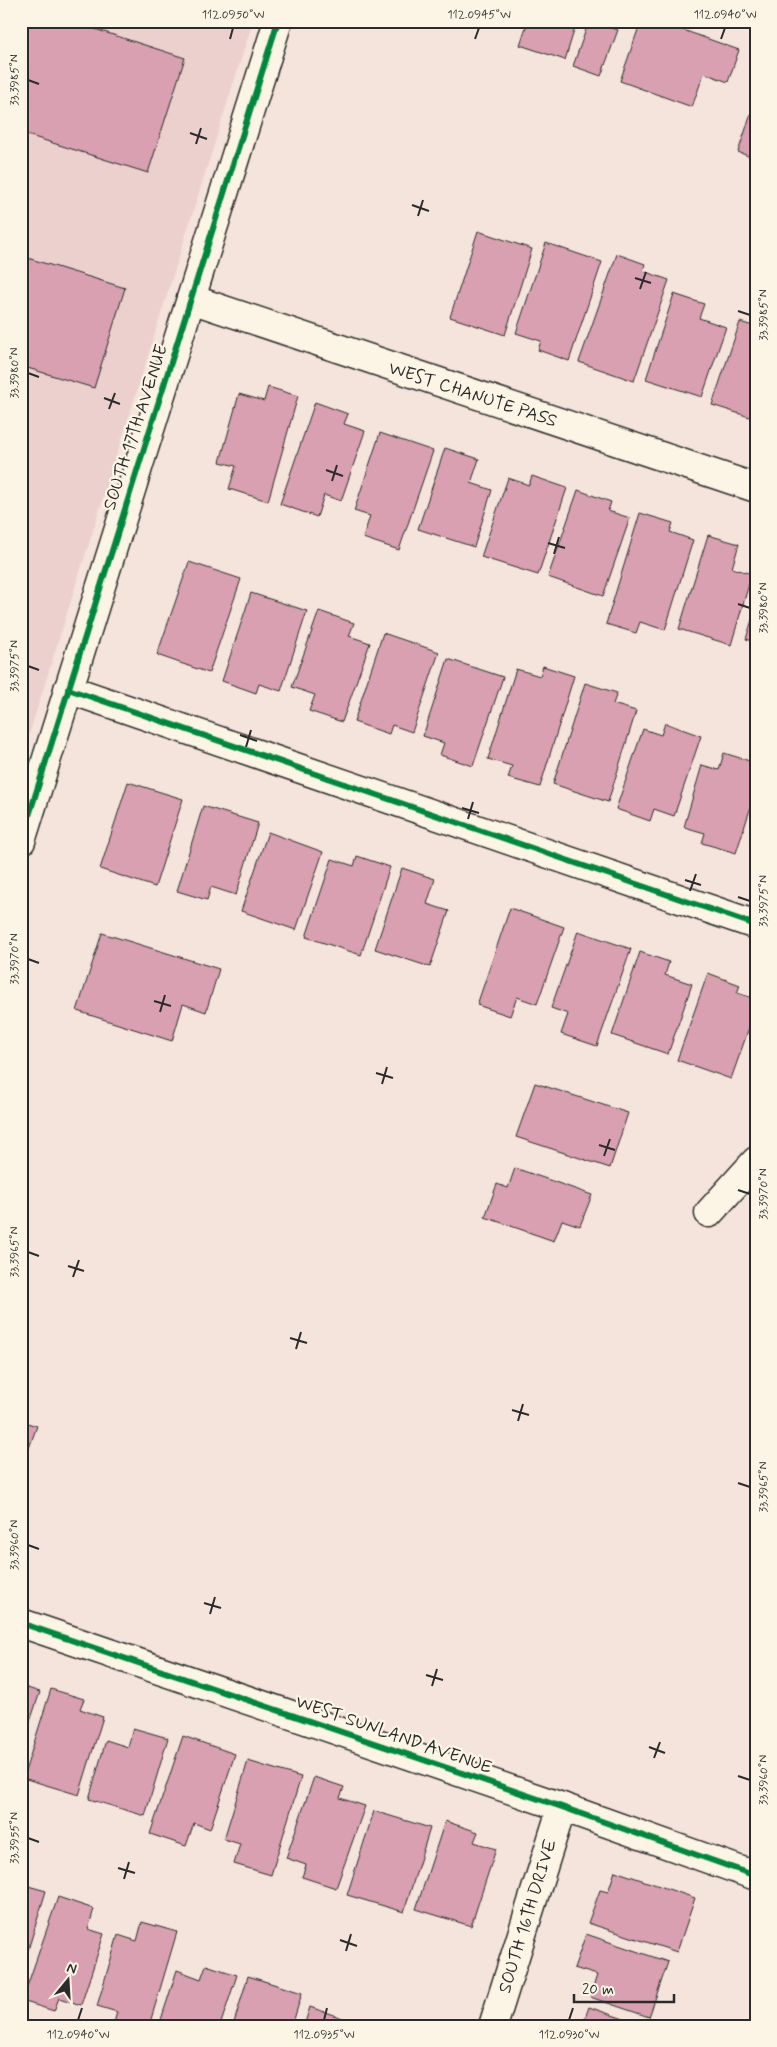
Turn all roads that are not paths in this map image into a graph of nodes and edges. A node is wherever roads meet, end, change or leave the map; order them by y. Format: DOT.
graph roads {
  1 [pos="278,21"];
  2 [pos="191,299"];
  3 [pos="756,488"];
  4 [pos="68,689"];
  5 [pos="21,842"];
  6 [pos="756,925"];
  7 [pos="756,1161"];
  8 [pos="710,1213"];
  9 [pos="21,1624"];
  10 [pos="562,1807"];
  11 [pos="756,1876"];
  12 [pos="493,2026"];
  1 -- 2 [label="street, SOUTH 17TH AVENUE"];
  2 -- 3 [label="street, WEST CHANUTE PASS"];
  2 -- 4 [label="street, SOUTH 17TH AVENUE"];
  4 -- 5 [label="street, SOUTH 17TH AVENUE"];
  4 -- 6 [label="street"];
  7 -- 8 [label="street"];
  9 -- 10 [label="street, WEST SUNLAND AVENUE"];
  10 -- 11 [label="street, WEST SUNLAND AVENUE"];
  10 -- 12 [label="street, SOUTH 16TH DRIVE"];
}
